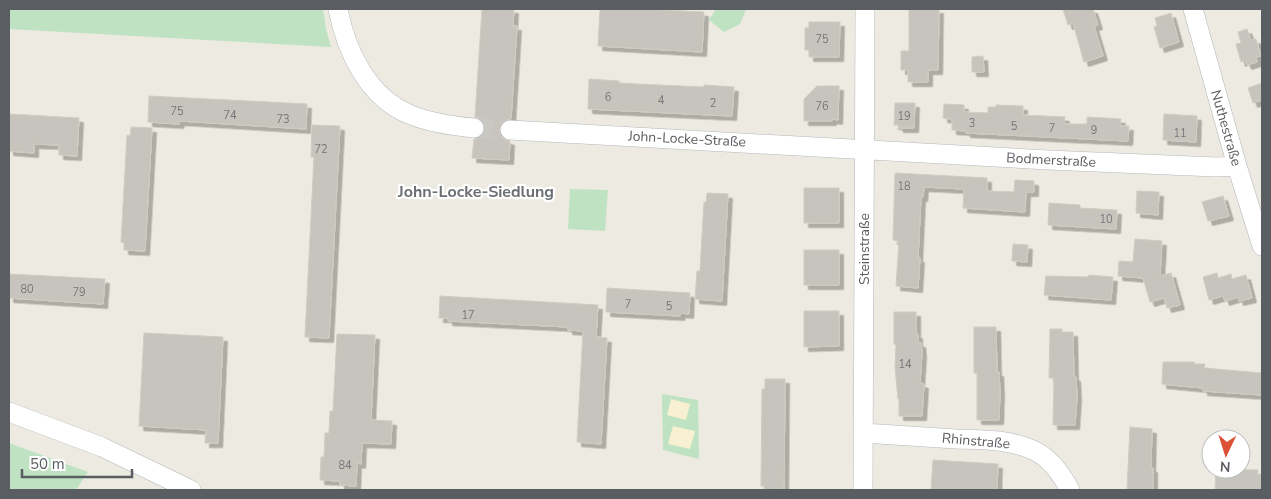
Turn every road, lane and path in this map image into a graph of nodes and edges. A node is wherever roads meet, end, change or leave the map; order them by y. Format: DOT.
graph roads {
  1 [pos="338,9"];
  2 [pos="865,9"];
  3 [pos="1193,9"];
  4 [pos="474,128"];
  5 [pos="510,130"];
  6 [pos="864,149"];
  7 [pos="1237,166"];
  8 [pos="1262,246"];
  9 [pos="9,412"];
  10 [pos="863,433"];
  11 [pos="191,490"];
  12 [pos="863,490"];
  13 [pos="1070,490"];
  1 -- 4 [label="street"];
  2 -- 6 [label="street, Steinstraße"];
  3 -- 7 [label="street, Nuthestraße"];
  5 -- 6 [label="street, John-Locke-Straße"];
  6 -- 7 [label="street, Bodmerstraße"];
  6 -- 10 [label="street, Steinstraße"];
  7 -- 8 [label="street, Nuthestraße"];
  9 -- 11 [label="street"];
  10 -- 12 [label="street, Steinstraße"];
  10 -- 13 [label="street, Rhinstraße"];
}
